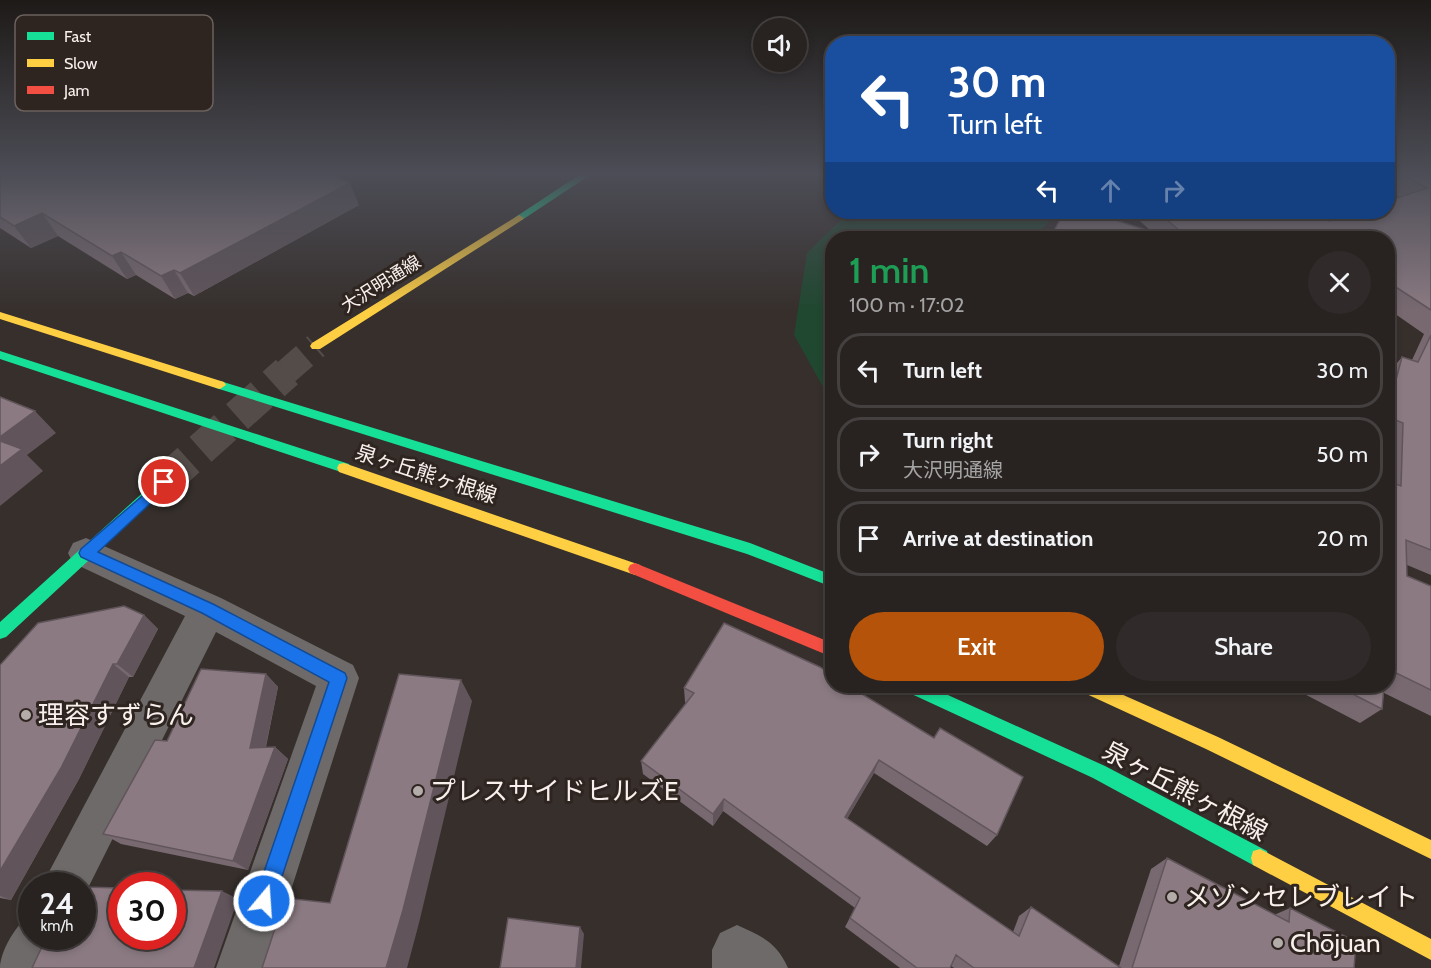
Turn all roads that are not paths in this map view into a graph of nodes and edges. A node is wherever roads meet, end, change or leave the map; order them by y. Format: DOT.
graph roads {
  1 [pos="515,220"];
  2 [pos="0,315"];
  3 [pos="316,346"];
  4 [pos="0,356"];
  5 [pos="164,482"];
  6 [pos="87,553"];
  7 [pos="825,578"];
  8 [pos="208,609"];
  9 [pos="0,632"];
  10 [pos="825,647"];
  11 [pos="926,693"];
  12 [pos="1101,693"];
  13 [pos="1431,850"];
  14 [pos="72,872"];
  15 [pos="32,950"];
  16 [pos="1431,950"];
  17 [pos="22,968"];
  18 [pos="241,968"];
  19 [pos="736,968"];
  20 [pos="763,968"];
  1 -- 3 [label="main road, 大沢明通線"];
  2 -- 7 [label="main road, 泉ヶ丘熊ヶ根線"];
  4 -- 10 [label="main road, 泉ヶ丘熊ヶ根線"];
  5 -- 6 [label="main road"];
  6 -- 8 [label="street"];
  6 -- 9 [label="main road"];
  8 -- 14 [label="street"];
  8 -- 18 [label="street"];
  11 -- 16 [label="main road, 泉ヶ丘熊ヶ根線"];
  12 -- 13 [label="main road"];
  15 -- 17 [label="street"];
  19 -- 20 [label="street"];
}
